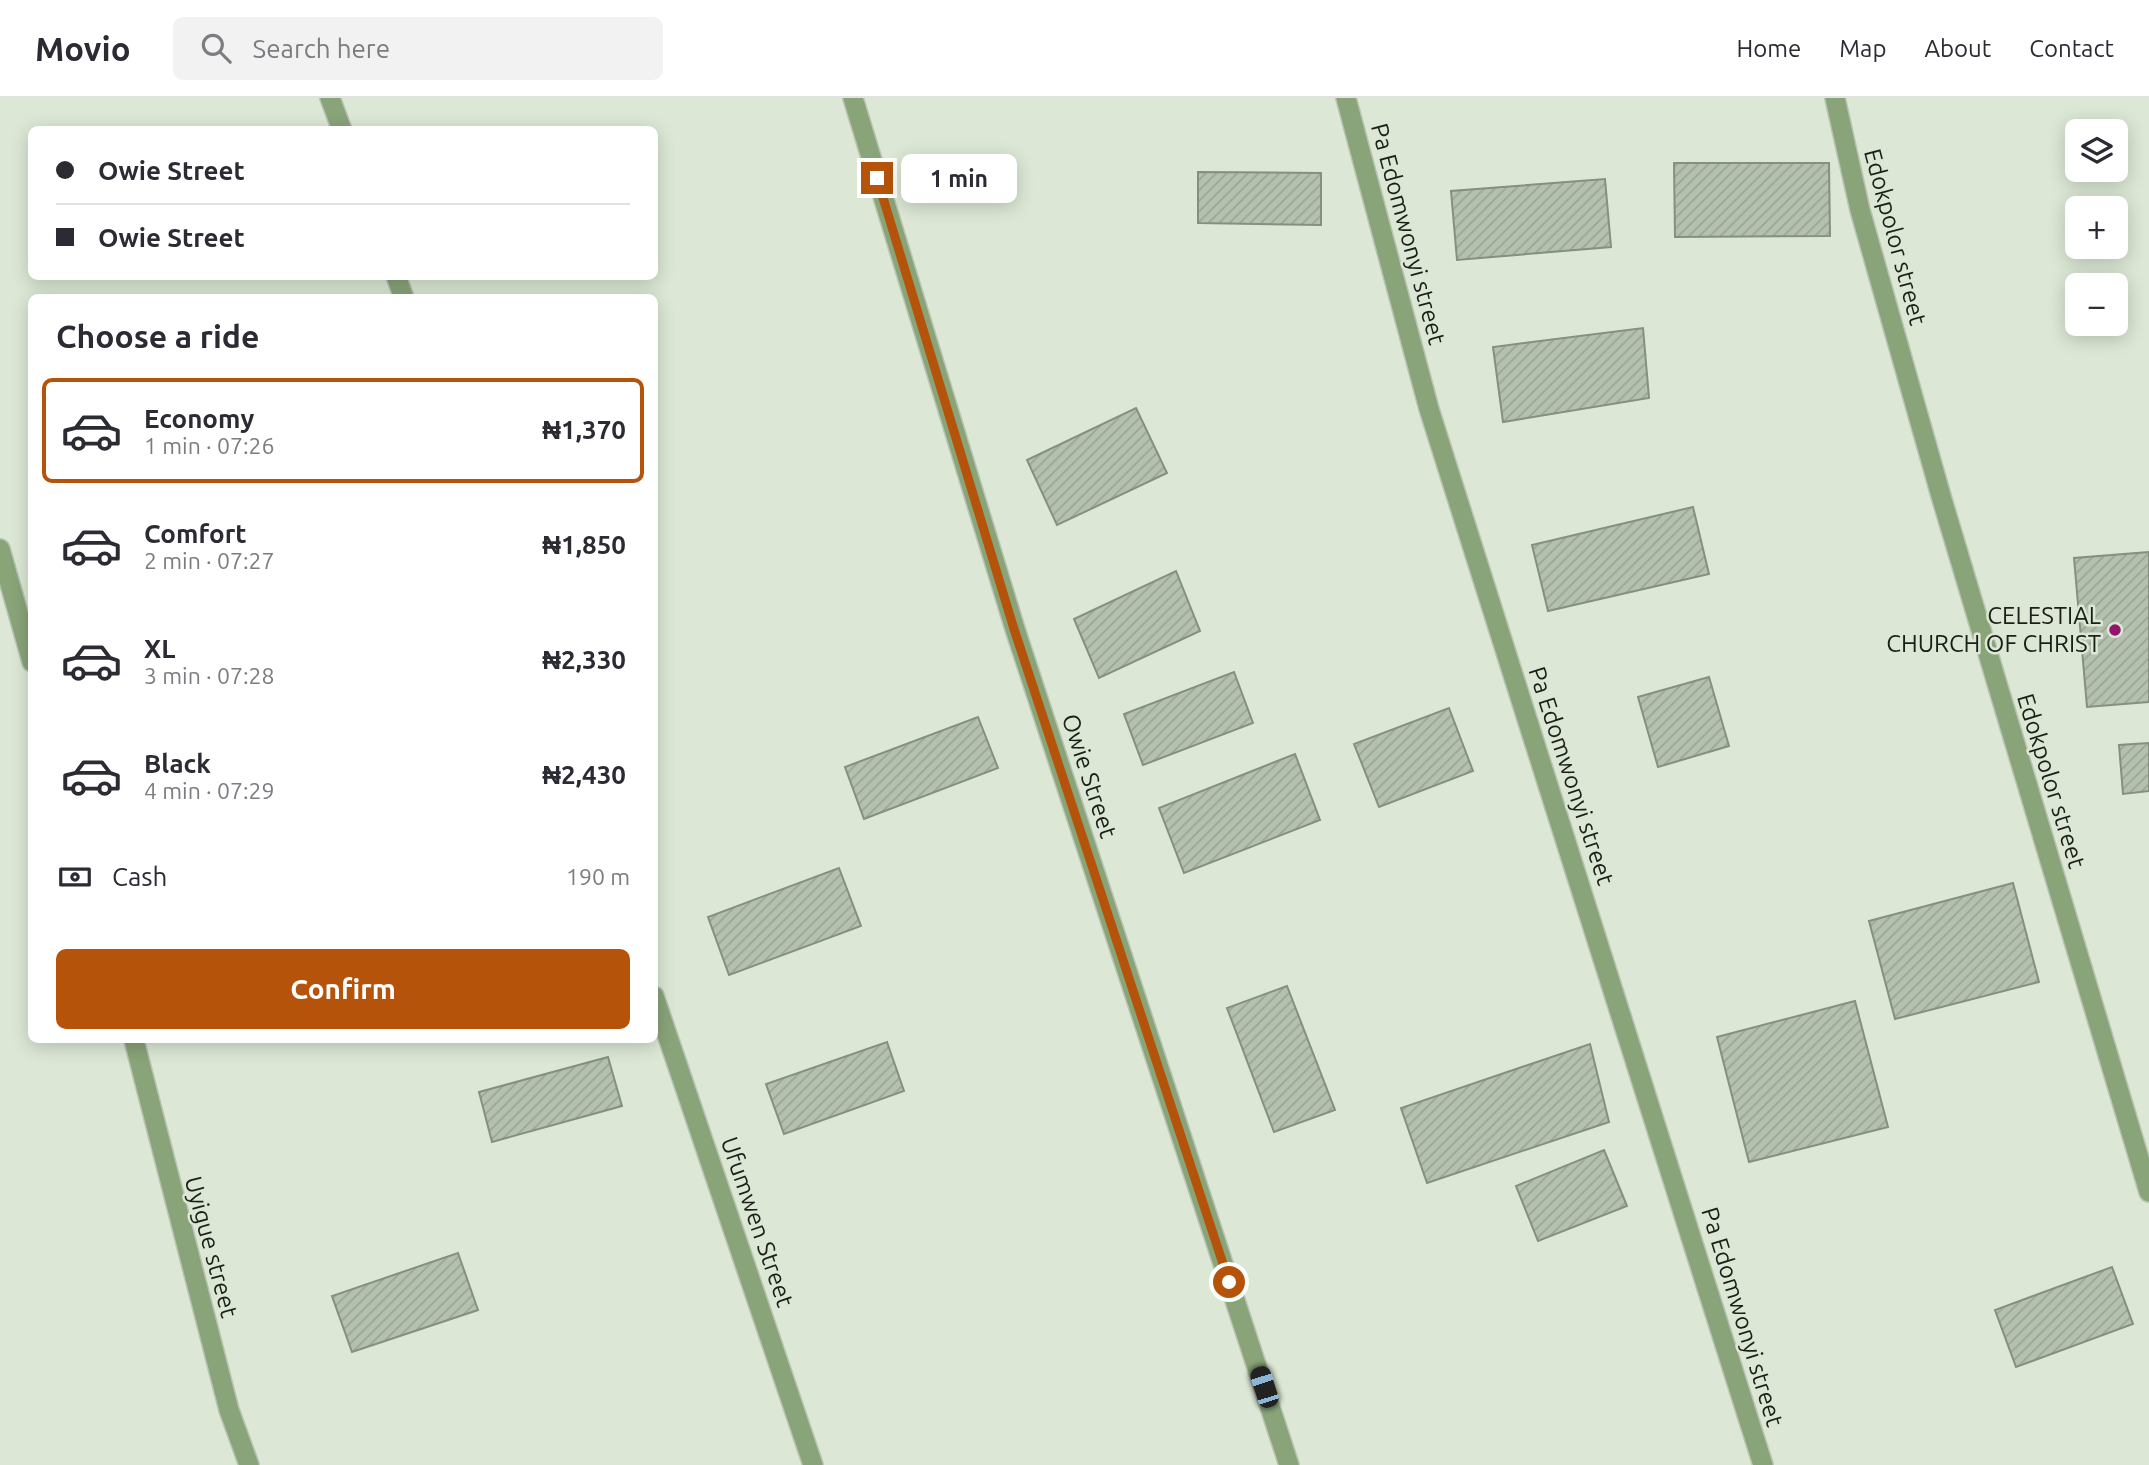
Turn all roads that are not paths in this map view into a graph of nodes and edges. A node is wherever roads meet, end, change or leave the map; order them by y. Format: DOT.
graph roads {
  1 [pos="330,98"];
  2 [pos="853,98"];
  3 [pos="1346,98"];
  4 [pos="1835,98"];
  5 [pos="340,126"];
  6 [pos="0,549"];
  7 [pos="28,648"];
  8 [pos="658,1008"];
  9 [pos="135,1043"];
  10 [pos="2149,1192"];
  11 [pos="249,1465"];
  12 [pos="813,1465"];
  13 [pos="1289,1465"];
  14 [pos="1763,1465"];
  1 -- 5 [label="street"];
  2 -- 13 [label="street, Owie Street"];
  3 -- 14 [label="street, Pa Edomwonyi street"];
  4 -- 10 [label="street, Edokpolor street"];
  6 -- 7 [label="street"];
  8 -- 12 [label="street, Ufumwen Street"];
  9 -- 11 [label="street, Uyigue street"];
}
